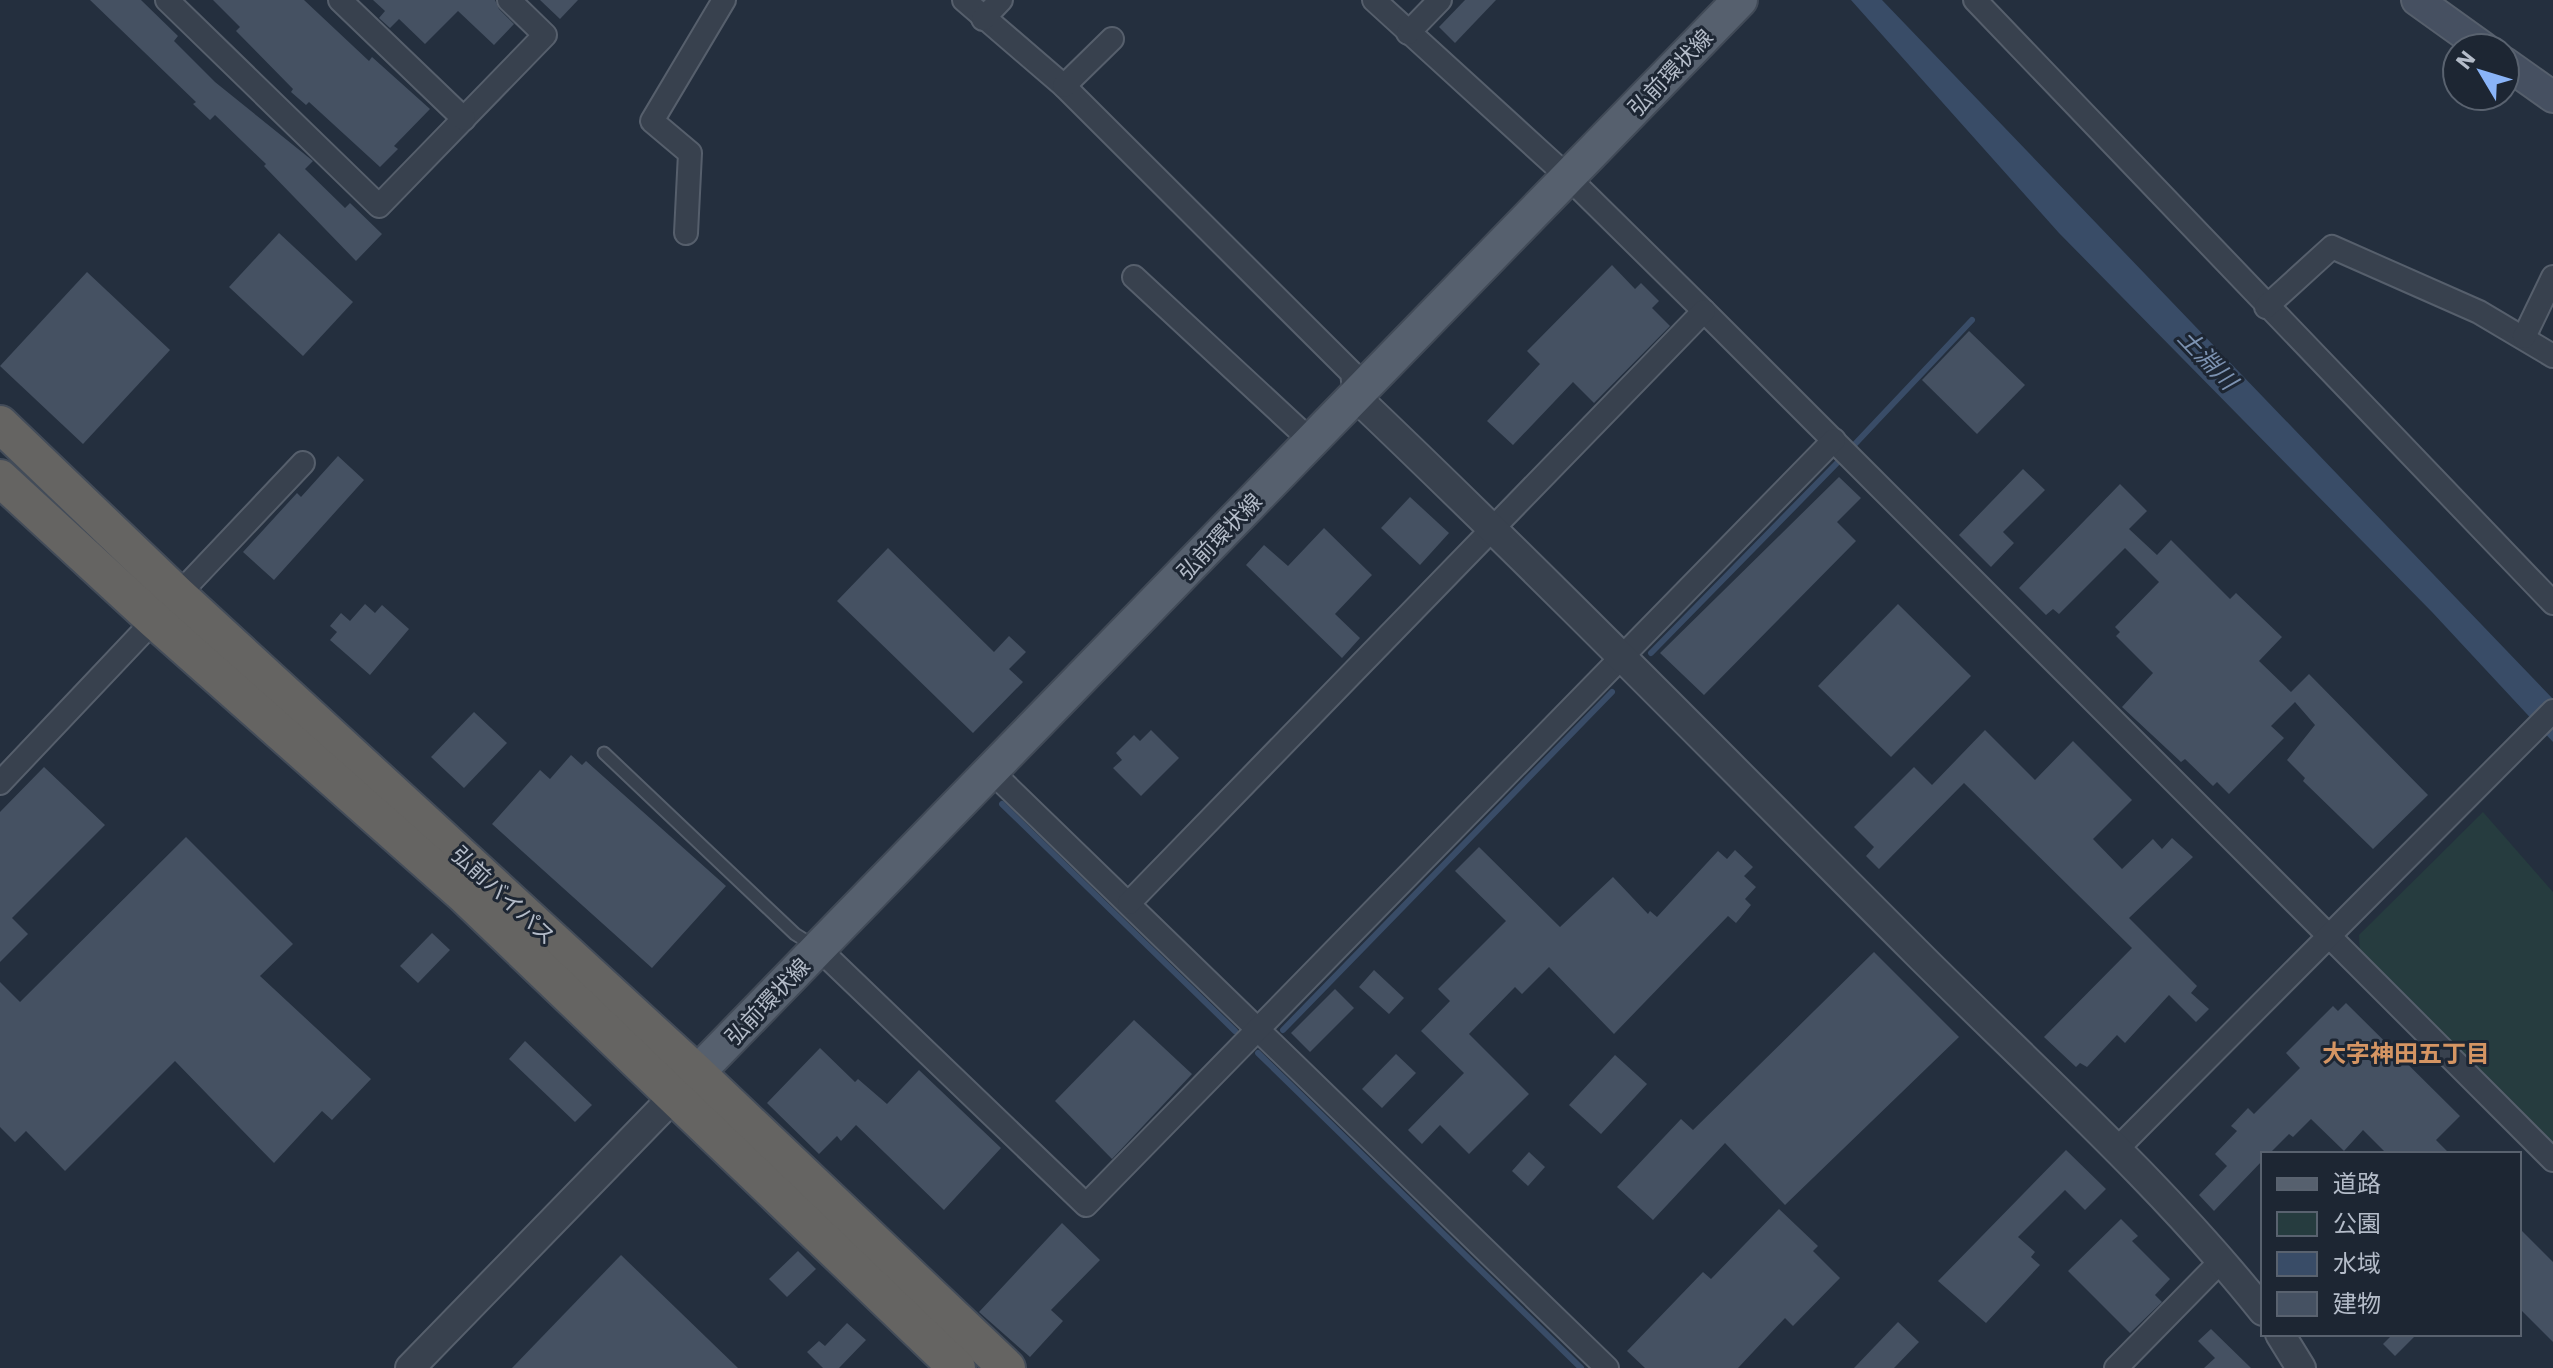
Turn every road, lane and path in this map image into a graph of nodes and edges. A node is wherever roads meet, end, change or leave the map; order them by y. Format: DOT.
graph roads {
  1 [pos="167,0"];
  2 [pos="340,0"];
  3 [pos="509,0"];
  4 [pos="724,0"];
  5 [pos="964,0"];
  6 [pos="1001,0"];
  7 [pos="1374,0"];
  8 [pos="1440,0"];
  9 [pos="1740,0"];
  10 [pos="1975,0"];
  11 [pos="2417,0"];
  12 [pos="983,19"];
  13 [pos="2462,32"];
  14 [pos="1408,33"];
  15 [pos="1112,39"];
  16 [pos="2521,74"];
  17 [pos="1064,86"];
  18 [pos="2553,97"];
  19 [pos="464,119"];
  20 [pos="1568,177"];
  21 [pos="686,233"];
  22 [pos="1134,277"];
  23 [pos="2553,277"];
  24 [pos="2266,307"];
  25 [pos="1704,311"];
  26 [pos="2524,337"];
  27 [pos="2553,356"];
  28 [pos="1355,396"];
  29 [pos="0,424"];
  30 [pos="1834,440"];
  31 [pos="1311,441"];
  32 [pos="303,463"];
  33 [pos="0,478"];
  34 [pos="1494,528"];
  35 [pos="2553,603"];
  36 [pos="166,607"];
  37 [pos="1621,657"];
  38 [pos="2553,711"];
  39 [pos="604,753"];
  40 [pos="991,771"];
  41 [pos="0,783"];
  42 [pos="1129,903"];
  43 [pos="2328,936"];
  44 [pos="818,948"];
  45 [pos="1258,1027"];
  46 [pos="686,1084"];
  47 [pos="2115,1151"];
  48 [pos="2553,1160"];
  49 [pos="2222,1260"];
  50 [pos="2261,1309"];
  51 [pos="2281,1336"];
  52 [pos="410,1368"];
  53 [pos="957,1368"];
  54 [pos="1007,1368"];
  55 [pos="1607,1368"];
  56 [pos="2116,1368"];
  57 [pos="2301,1368"];
  1 -- 19 [label="street"];
  2 -- 19 [label="street"];
  3 -- 19 [label="street"];
  4 -- 21 [label="street"];
  5 -- 12 [label="street"];
  6 -- 12 [label="street"];
  7 -- 14 [label="street"];
  8 -- 14 [label="street"];
  9 -- 20 [label="main road, 弘前環状線"];
  10 -- 24 [label="street"];
  11 -- 13 [label="main road"];
  12 -- 17 [label="street"];
  14 -- 20 [label="street"];
  15 -- 17 [label="street"];
  16 -- 18 [label="main road"];
  17 -- 28 [label="street"];
  20 -- 25 [label="street"];
  20 -- 28 [label="main road, 弘前環状線"];
  22 -- 31 [label="street"];
  23 -- 26 [label="street"];
  24 -- 26 [label="street"];
  24 -- 35 [label="street"];
  25 -- 30 [label="street"];
  25 -- 34 [label="street"];
  26 -- 27 [label="street"];
  28 -- 31 [label="main road, 弘前環状線"];
  28 -- 34 [label="street"];
  29 -- 36 [label="highway, 弘前バイパス"];
  30 -- 37 [label="street"];
  30 -- 43 [label="street"];
  31 -- 40 [label="main road, 弘前環状線"];
  32 -- 36 [label="street"];
  33 -- 36 [label="highway, 弘前バイパス"];
  34 -- 37 [label="street"];
  34 -- 42 [label="street"];
  36 -- 41 [label="street"];
  36 -- 46 [label="highway, 弘前バイパス"];
  37 -- 45 [label="street"];
  37 -- 47 [label="street"];
  38 -- 43 [label="street"];
  39 -- 44 [label="lane"];
  40 -- 42 [label="street"];
  40 -- 44 [label="main road, 弘前環状線"];
  42 -- 45 [label="street"];
  43 -- 47 [label="street"];
  43 -- 48 [label="street"];
  44 -- 45 [label="street"];
  44 -- 46 [label="main road, 弘前環状線"];
  45 -- 55 [label="street"];
  46 -- 52 [label="street"];
  46 -- 53 [label="highway, 弘前バイパス"];
  46 -- 54 [label="highway, 弘前バイパス"];
  47 -- 49 [label="street"];
  49 -- 50 [label="street"];
  49 -- 56 [label="street"];
  51 -- 57 [label="street"];
}
